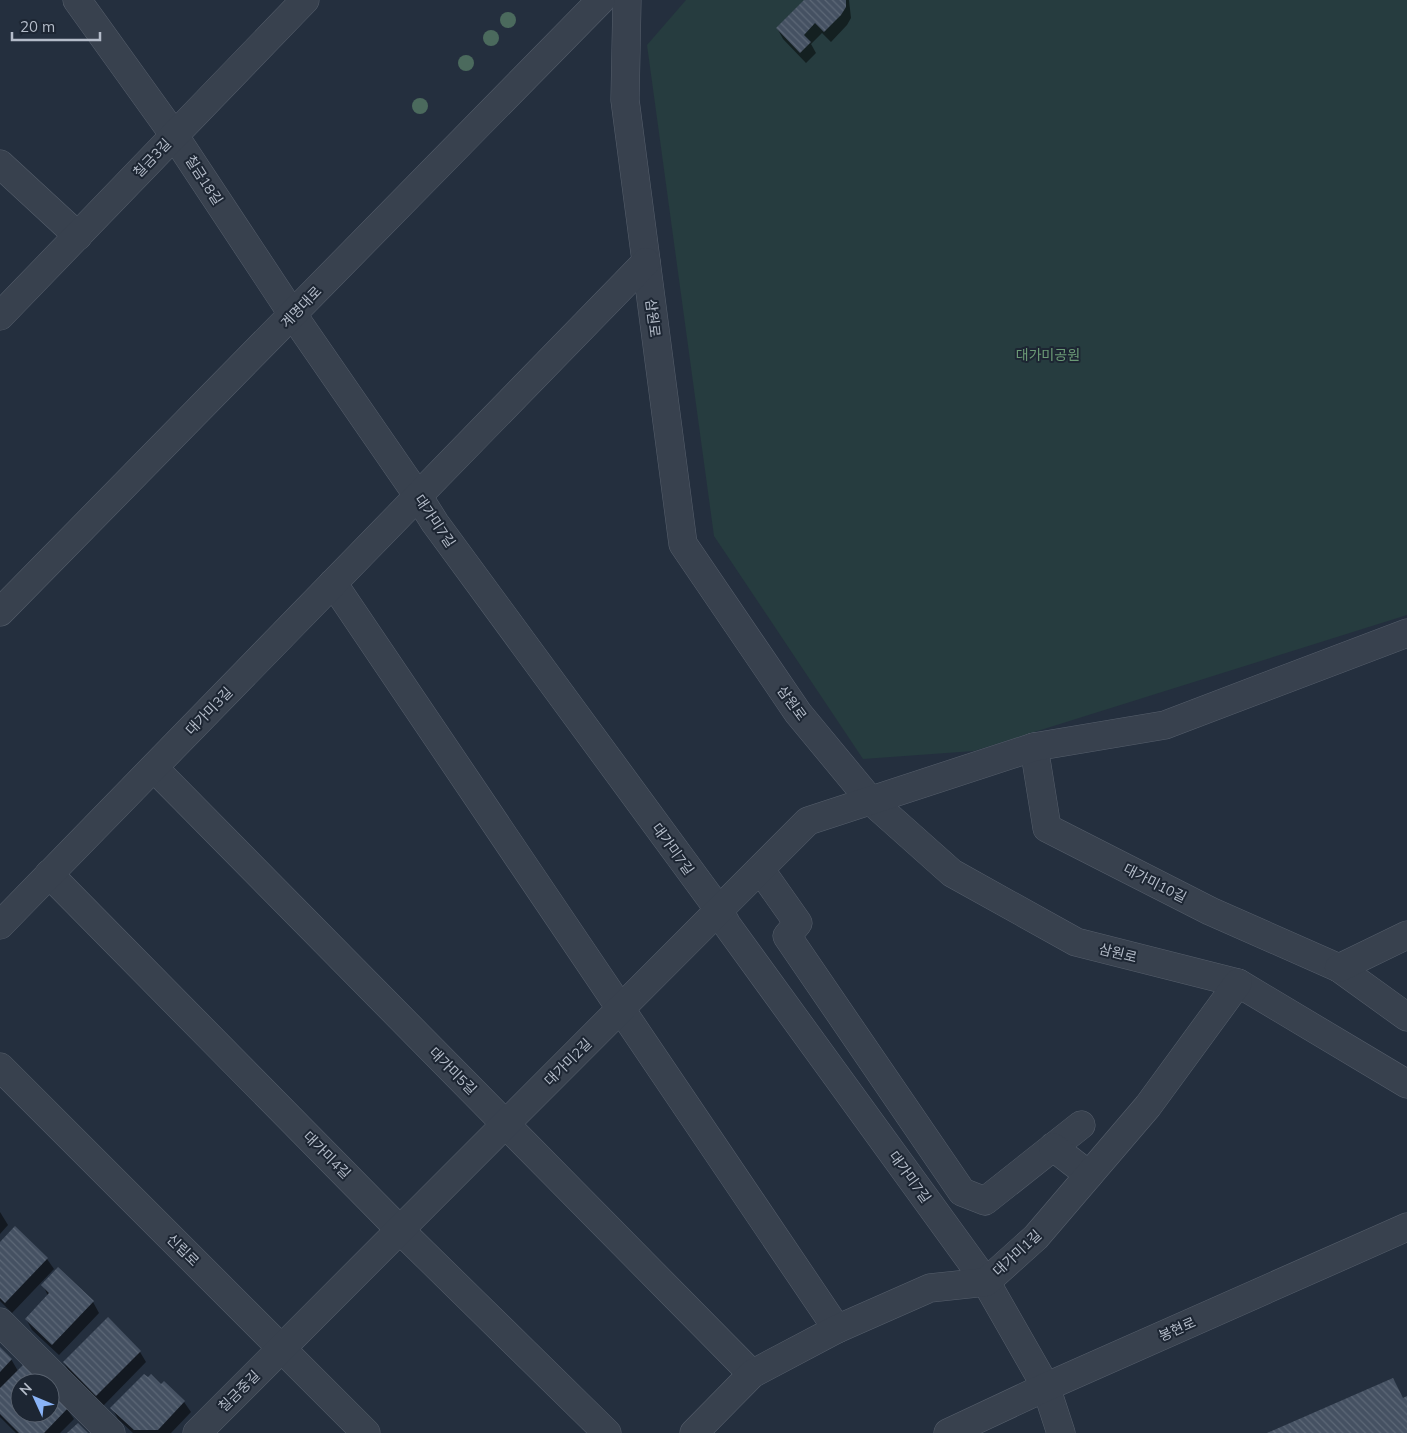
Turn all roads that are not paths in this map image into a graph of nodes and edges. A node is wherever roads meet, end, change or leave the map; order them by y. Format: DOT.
graph roads {
  1 [pos="77,0"];
  2 [pos="305,0"];
  3 [pos="601,0"];
  4 [pos="627,0"];
  5 [pos="174,135"];
  6 [pos="0,164"];
  7 [pos="78,236"];
  8 [pos="646,262"];
  9 [pos="293,315"];
  10 [pos="0,316"];
  11 [pos="418,496"];
  12 [pos="333,584"];
  13 [pos="0,612"];
  14 [pos="1407,633"];
  15 [pos="1034,747"];
  16 [pos="154,768"];
  17 [pos="870,800"];
  18 [pos="760,869"];
  19 [pos="49,874"];
  20 [pos="719,910"];
  21 [pos="0,925"];
  22 [pos="1407,935"];
  23 [pos="1339,968"];
  24 [pos="1238,983"];
  25 [pos="620,1009"];
  26 [pos="1407,1016"];
  27 [pos="0,1067"];
  28 [pos="1407,1084"];
  29 [pos="505,1124"];
  30 [pos="1081,1125"];
  31 [pos="1053,1147"];
  32 [pos="1089,1175"];
  33 [pos="1407,1227"];
  34 [pos="400,1230"];
  35 [pos="986,1282"];
  36 [pos="0,1322"];
  37 [pos="837,1329"];
  38 [pos="282,1349"];
  39 [pos="752,1374"];
  40 [pos="1046,1387"];
  41 [pos="111,1433"];
  42 [pos="197,1433"];
  43 [pos="366,1433"];
  44 [pos="607,1433"];
  45 [pos="694,1433"];
  46 [pos="948,1433"];
  47 [pos="1062,1433"];
  1 -- 5 [label="street, 칠금18길"];
  2 -- 5 [label="street, 칠금3길"];
  3 -- 9 [label="street, 계명대로"];
  4 -- 8 [label="street, 삼원로"];
  5 -- 7 [label="street, 칠금3길"];
  5 -- 9 [label="street, 칠금18길"];
  6 -- 7 [label="street"];
  7 -- 10 [label="street, 칠금3길"];
  8 -- 11 [label="street, 대가미3길"];
  8 -- 17 [label="street, 삼원로"];
  9 -- 11 [label="street, 대가미7길"];
  9 -- 13 [label="street, 계명대로"];
  11 -- 12 [label="street, 대가미3길"];
  11 -- 20 [label="street, 대가미7길"];
  12 -- 16 [label="street, 대가미3길"];
  12 -- 25 [label="street"];
  14 -- 15 [label="street"];
  15 -- 17 [label="street"];
  15 -- 23 [label="street, 대가미10길"];
  16 -- 19 [label="street, 대가미3길"];
  16 -- 29 [label="street, 대가미5길"];
  17 -- 18 [label="street, 대가미2길"];
  17 -- 24 [label="street, 삼원로"];
  18 -- 20 [label="street, 대가미2길"];
  18 -- 31 [label="street"];
  19 -- 21 [label="street, 대가미3길"];
  19 -- 34 [label="street, 대가미4길"];
  20 -- 25 [label="street, 대가미2길"];
  20 -- 35 [label="street, 대가미7길"];
  22 -- 23 [label="street"];
  23 -- 26 [label="street"];
  24 -- 28 [label="street, 삼원로"];
  24 -- 32 [label="street, 대가미1길"];
  25 -- 29 [label="street, 대가미2길"];
  25 -- 37 [label="street"];
  27 -- 38 [label="street, 신립로"];
  29 -- 34 [label="street, 대가미2길"];
  29 -- 39 [label="street, 대가미5길"];
  30 -- 31 [label="street"];
  31 -- 32 [label="street"];
  32 -- 35 [label="street, 대가미1길"];
  33 -- 40 [label="street, 봉현로"];
  34 -- 38 [label="street, 대가미2길"];
  34 -- 44 [label="street, 대가미4길"];
  35 -- 37 [label="street, 대가미1길"];
  35 -- 40 [label="street, 대가미7길"];
  36 -- 41 [label="street"];
  37 -- 39 [label="street, 대가미1길"];
  38 -- 42 [label="street, 칠금중길"];
  38 -- 43 [label="street, 신립로"];
  39 -- 45 [label="street, 대가미1길"];
  40 -- 46 [label="street, 봉현로"];
  40 -- 47 [label="street, 대가미7길"];
}
